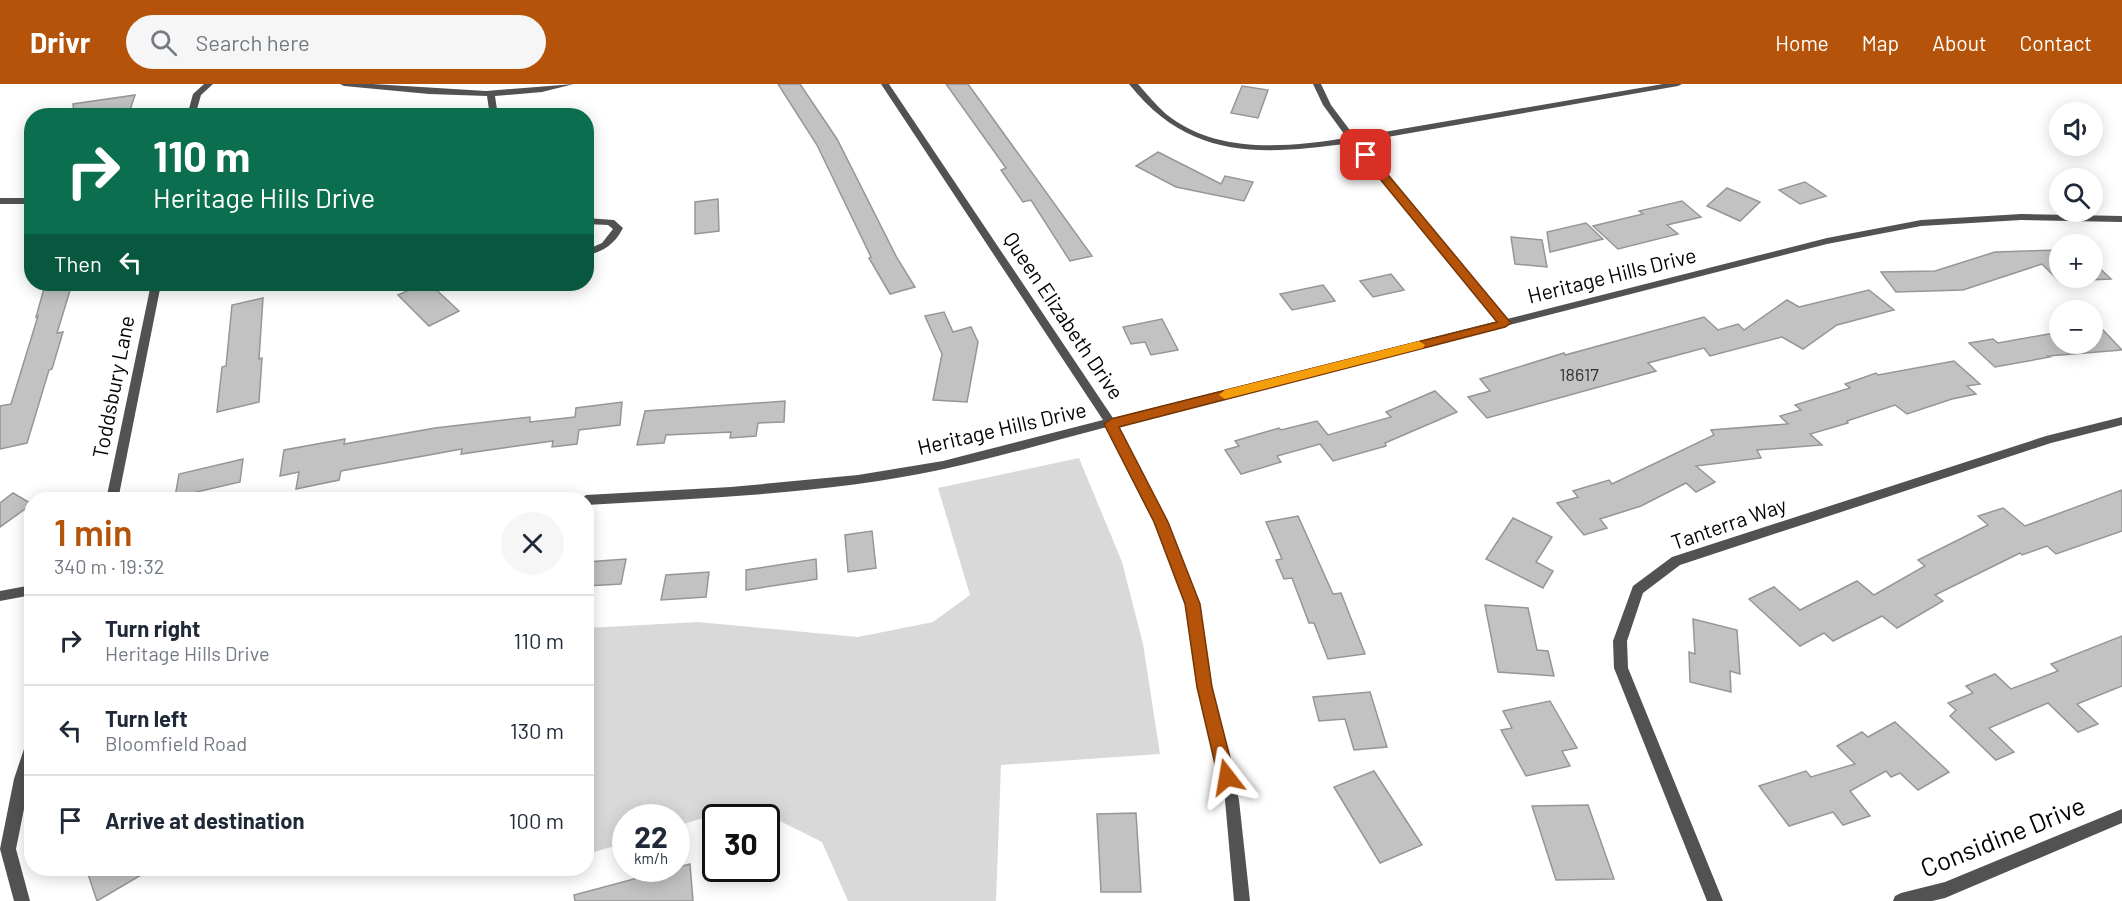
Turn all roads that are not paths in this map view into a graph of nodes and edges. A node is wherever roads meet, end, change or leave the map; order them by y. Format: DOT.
graph roads {
  1 [pos="209,84"];
  2 [pos="344,84"];
  3 [pos="570,84"];
  4 [pos="885,84"];
  5 [pos="1133,84"];
  6 [pos="1317,84"];
  7 [pos="1678,84"];
  8 [pos="491,95"];
  9 [pos="193,108"];
  10 [pos="493,108"];
  11 [pos="1353,140"];
  12 [pos="0,201"];
  13 [pos="24,201"];
  14 [pos="2122,219"];
  15 [pos="594,221"];
  16 [pos="594,251"];
  17 [pos="155,291"];
  18 [pos="1505,323"];
  19 [pos="2122,421"];
  20 [pos="1111,424"];
  21 [pos="114,492"];
  22 [pos="594,500"];
  23 [pos="24,592"];
  24 [pos="0,596"];
  25 [pos="24,770"];
  26 [pos="2122,816"];
  27 [pos="22,901"];
  28 [pos="1242,901"];
  29 [pos="1715,901"];
  30 [pos="1901,901"];
  1 -- 9 [label="street"];
  2 -- 8 [label="street"];
  3 -- 8 [label="street"];
  4 -- 20 [label="street, Queen Elizabeth Drive"];
  5 -- 11 [label="street"];
  6 -- 11 [label="street"];
  7 -- 11 [label="street"];
  8 -- 10 [label="street"];
  11 -- 18 [label="street"];
  12 -- 13 [label="street"];
  14 -- 18 [label="street, Heritage Hills Drive"];
  15 -- 16 [label="street"];
  17 -- 21 [label="street, Toddsbury Lane"];
  18 -- 20 [label="street, Heritage Hills Drive"];
  19 -- 29 [label="street, Tanterra Way"];
  20 -- 22 [label="street, Heritage Hills Drive"];
  20 -- 28 [label="street, Queen Elizabeth Drive"];
  23 -- 24 [label="street"];
  25 -- 27 [label="street"];
  26 -- 30 [label="street, Considine Drive"];
}
